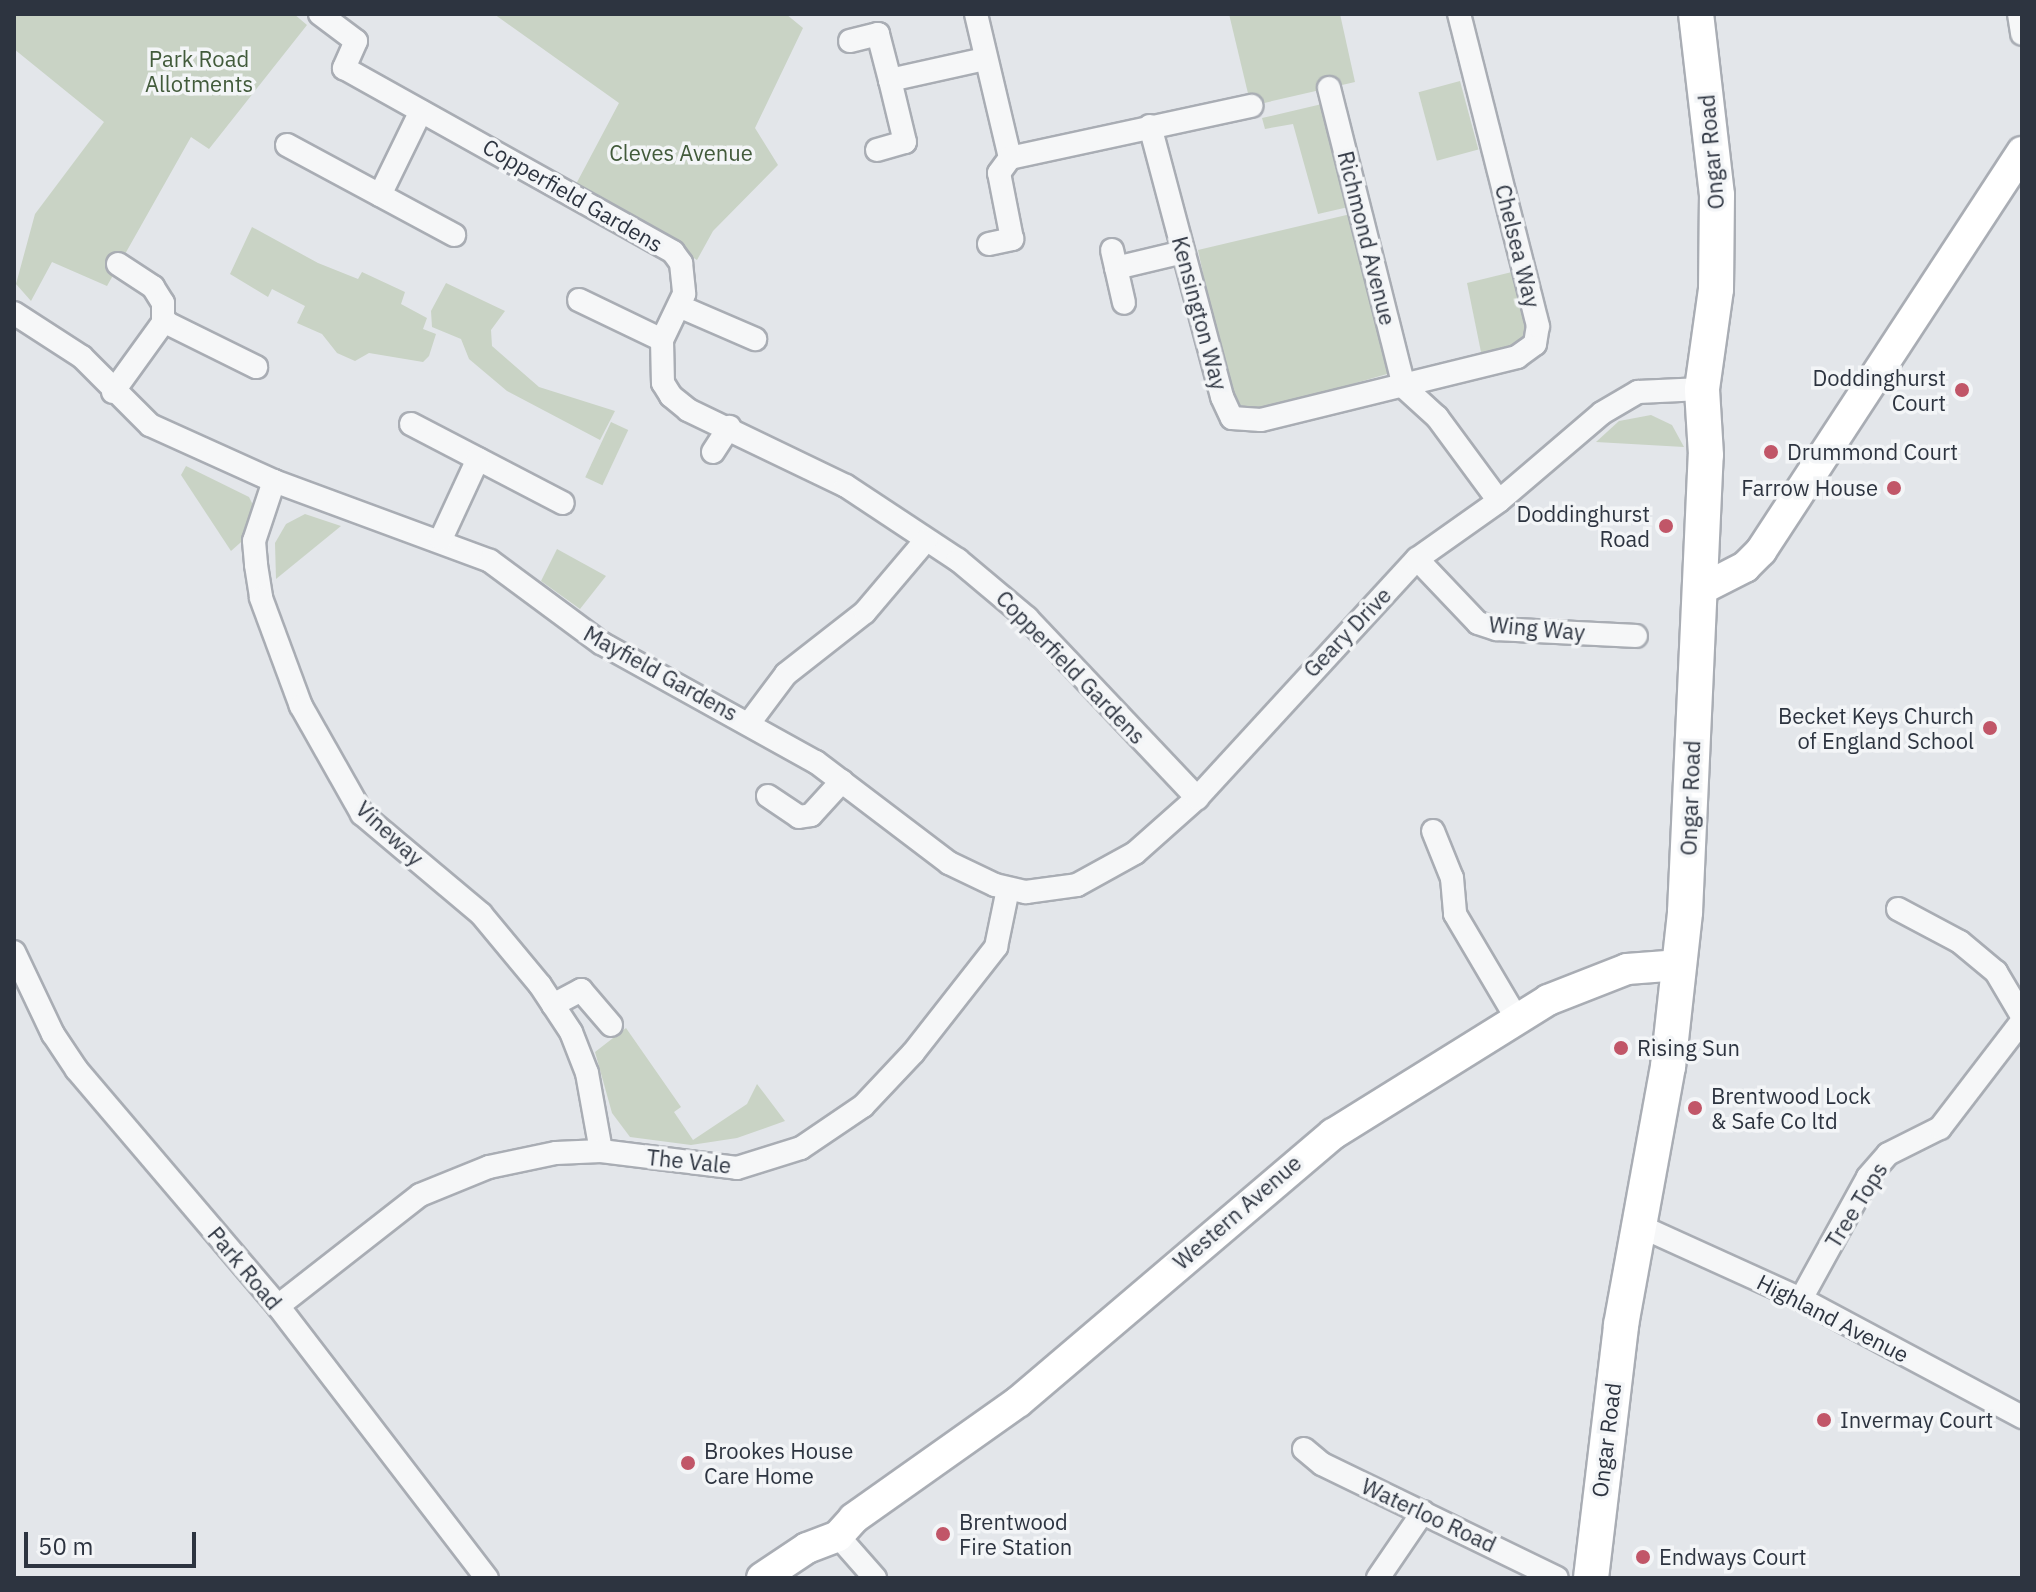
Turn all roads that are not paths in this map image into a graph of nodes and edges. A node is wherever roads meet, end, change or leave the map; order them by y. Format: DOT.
graph roads {
  1 [pos="320,14"];
  2 [pos="976,14"];
  3 [pos="1459,14"];
  4 [pos="1696,14"];
  5 [pos="2019,14"];
  6 [pos="2022,34"];
  7 [pos="850,41"];
  8 [pos="985,59"];
  9 [pos="890,80"];
  10 [pos="1329,88"];
  11 [pos="1251,106"];
  12 [pos="421,111"];
  13 [pos="1150,126"];
  14 [pos="287,145"];
  15 [pos="877,150"];
  16 [pos="2022,152"];
  17 [pos="1010,158"];
  18 [pos="380,195"];
  19 [pos="454,235"];
  20 [pos="989,244"];
  21 [pos="1183,252"];
  22 [pos="118,264"];
  23 [pos="579,300"];
  24 [pos="1124,303"];
  25 [pos="681,307"];
  26 [pos="14,313"];
  27 [pos="165,320"];
  28 [pos="755,339"];
  29 [pos="662,340"];
  30 [pos="256,367"];
  31 [pos="1404,387"];
  32 [pos="1702,389"];
  33 [pos="113,392"];
  34 [pos="411,424"];
  35 [pos="729,427"];
  36 [pos="713,452"];
  37 [pos="478,459"];
  38 [pos="274,481"];
  39 [pos="1499,501"];
  40 [pos="563,503"];
  41 [pos="441,539"];
  42 [pos="926,540"];
  43 [pos="1417,559"];
  44 [pos="1698,591"];
  45 [pos="1636,636"];
  46 [pos="750,722"];
  47 [pos="842,781"];
  48 [pos="768,796"];
  49 [pos="1197,798"];
  50 [pos="1433,831"];
  51 [pos="1008,889"];
  52 [pos="1898,909"];
  53 [pos="14,952"];
  54 [pos="1680,965"];
  55 [pos="553,1005"];
  56 [pos="1516,1017"];
  57 [pos="2022,1019"];
  58 [pos="611,1025"];
  59 [pos="601,1151"];
  60 [pos="1640,1226"];
  61 [pos="1801,1299"];
  62 [pos="278,1306"];
  63 [pos="2022,1417"];
  64 [pos="1304,1449"];
  65 [pos="1423,1512"];
  66 [pos="838,1536"];
  67 [pos="487,1578"];
  68 [pos="762,1578"];
  69 [pos="875,1578"];
  70 [pos="1378,1578"];
  71 [pos="1557,1578"];
  72 [pos="1591,1578"];
  1 -- 12 [label="street, Copperfield Gardens"];
  2 -- 8 [label="street"];
  3 -- 31 [label="street, Chelsea Way"];
  4 -- 32 [label="main road, Ongar Road"];
  5 -- 6 [label="street"];
  7 -- 9 [label="street"];
  8 -- 9 [label="street"];
  8 -- 17 [label="street"];
  9 -- 15 [label="street"];
  10 -- 31 [label="street, Richmond Avenue"];
  11 -- 13 [label="street"];
  12 -- 18 [label="street"];
  12 -- 25 [label="street, Copperfield Gardens"];
  13 -- 17 [label="street"];
  13 -- 21 [label="street, Kensington Way"];
  14 -- 18 [label="street"];
  16 -- 44 [label="street"];
  17 -- 20 [label="street"];
  18 -- 19 [label="street"];
  21 -- 24 [label="street"];
  21 -- 31 [label="street, Kensington Way"];
  22 -- 27 [label="street"];
  23 -- 29 [label="street"];
  25 -- 28 [label="street"];
  25 -- 29 [label="street"];
  26 -- 33 [label="street, Mayfield Gardens"];
  27 -- 30 [label="street"];
  27 -- 33 [label="street"];
  29 -- 35 [label="street, Copperfield Gardens"];
  31 -- 39 [label="street"];
  32 -- 39 [label="street, Geary Drive"];
  32 -- 44 [label="main road, Ongar Road"];
  33 -- 38 [label="street, Mayfield Gardens"];
  34 -- 37 [label="street"];
  35 -- 36 [label="street"];
  35 -- 42 [label="street, Copperfield Gardens"];
  37 -- 40 [label="street"];
  37 -- 41 [label="street"];
  38 -- 41 [label="street, Mayfield Gardens"];
  38 -- 55 [label="street, Vineway"];
  39 -- 43 [label="street, Geary Drive"];
  41 -- 46 [label="street, Mayfield Gardens"];
  42 -- 46 [label="street"];
  42 -- 49 [label="street, Copperfield Gardens"];
  43 -- 45 [label="street, Wing Way"];
  43 -- 49 [label="street, Geary Drive"];
  44 -- 54 [label="main road, Ongar Road"];
  46 -- 47 [label="street, Mayfield Gardens"];
  47 -- 48 [label="street"];
  47 -- 51 [label="street, Mayfield Gardens"];
  49 -- 51 [label="street, Geary Drive"];
  50 -- 56 [label="street"];
  51 -- 59 [label="street, The Vale"];
  52 -- 57 [label="street, Tree Tops"];
  53 -- 62 [label="street, Park Road"];
  54 -- 56 [label="street, Western Avenue"];
  54 -- 60 [label="main road, Ongar Road"];
  55 -- 58 [label="street"];
  55 -- 59 [label="street, Vineway"];
  56 -- 66 [label="street, Western Avenue"];
  57 -- 61 [label="street, Tree Tops"];
  59 -- 62 [label="street, The Vale"];
  60 -- 61 [label="street, Highland Avenue"];
  60 -- 72 [label="main road, Ongar Road"];
  61 -- 63 [label="street, Highland Avenue"];
  62 -- 67 [label="street, Park Road"];
  64 -- 65 [label="street, Waterloo Road"];
  65 -- 70 [label="street"];
  65 -- 71 [label="street, Waterloo Road"];
  66 -- 68 [label="street, Western Avenue"];
  66 -- 69 [label="street"];
}
